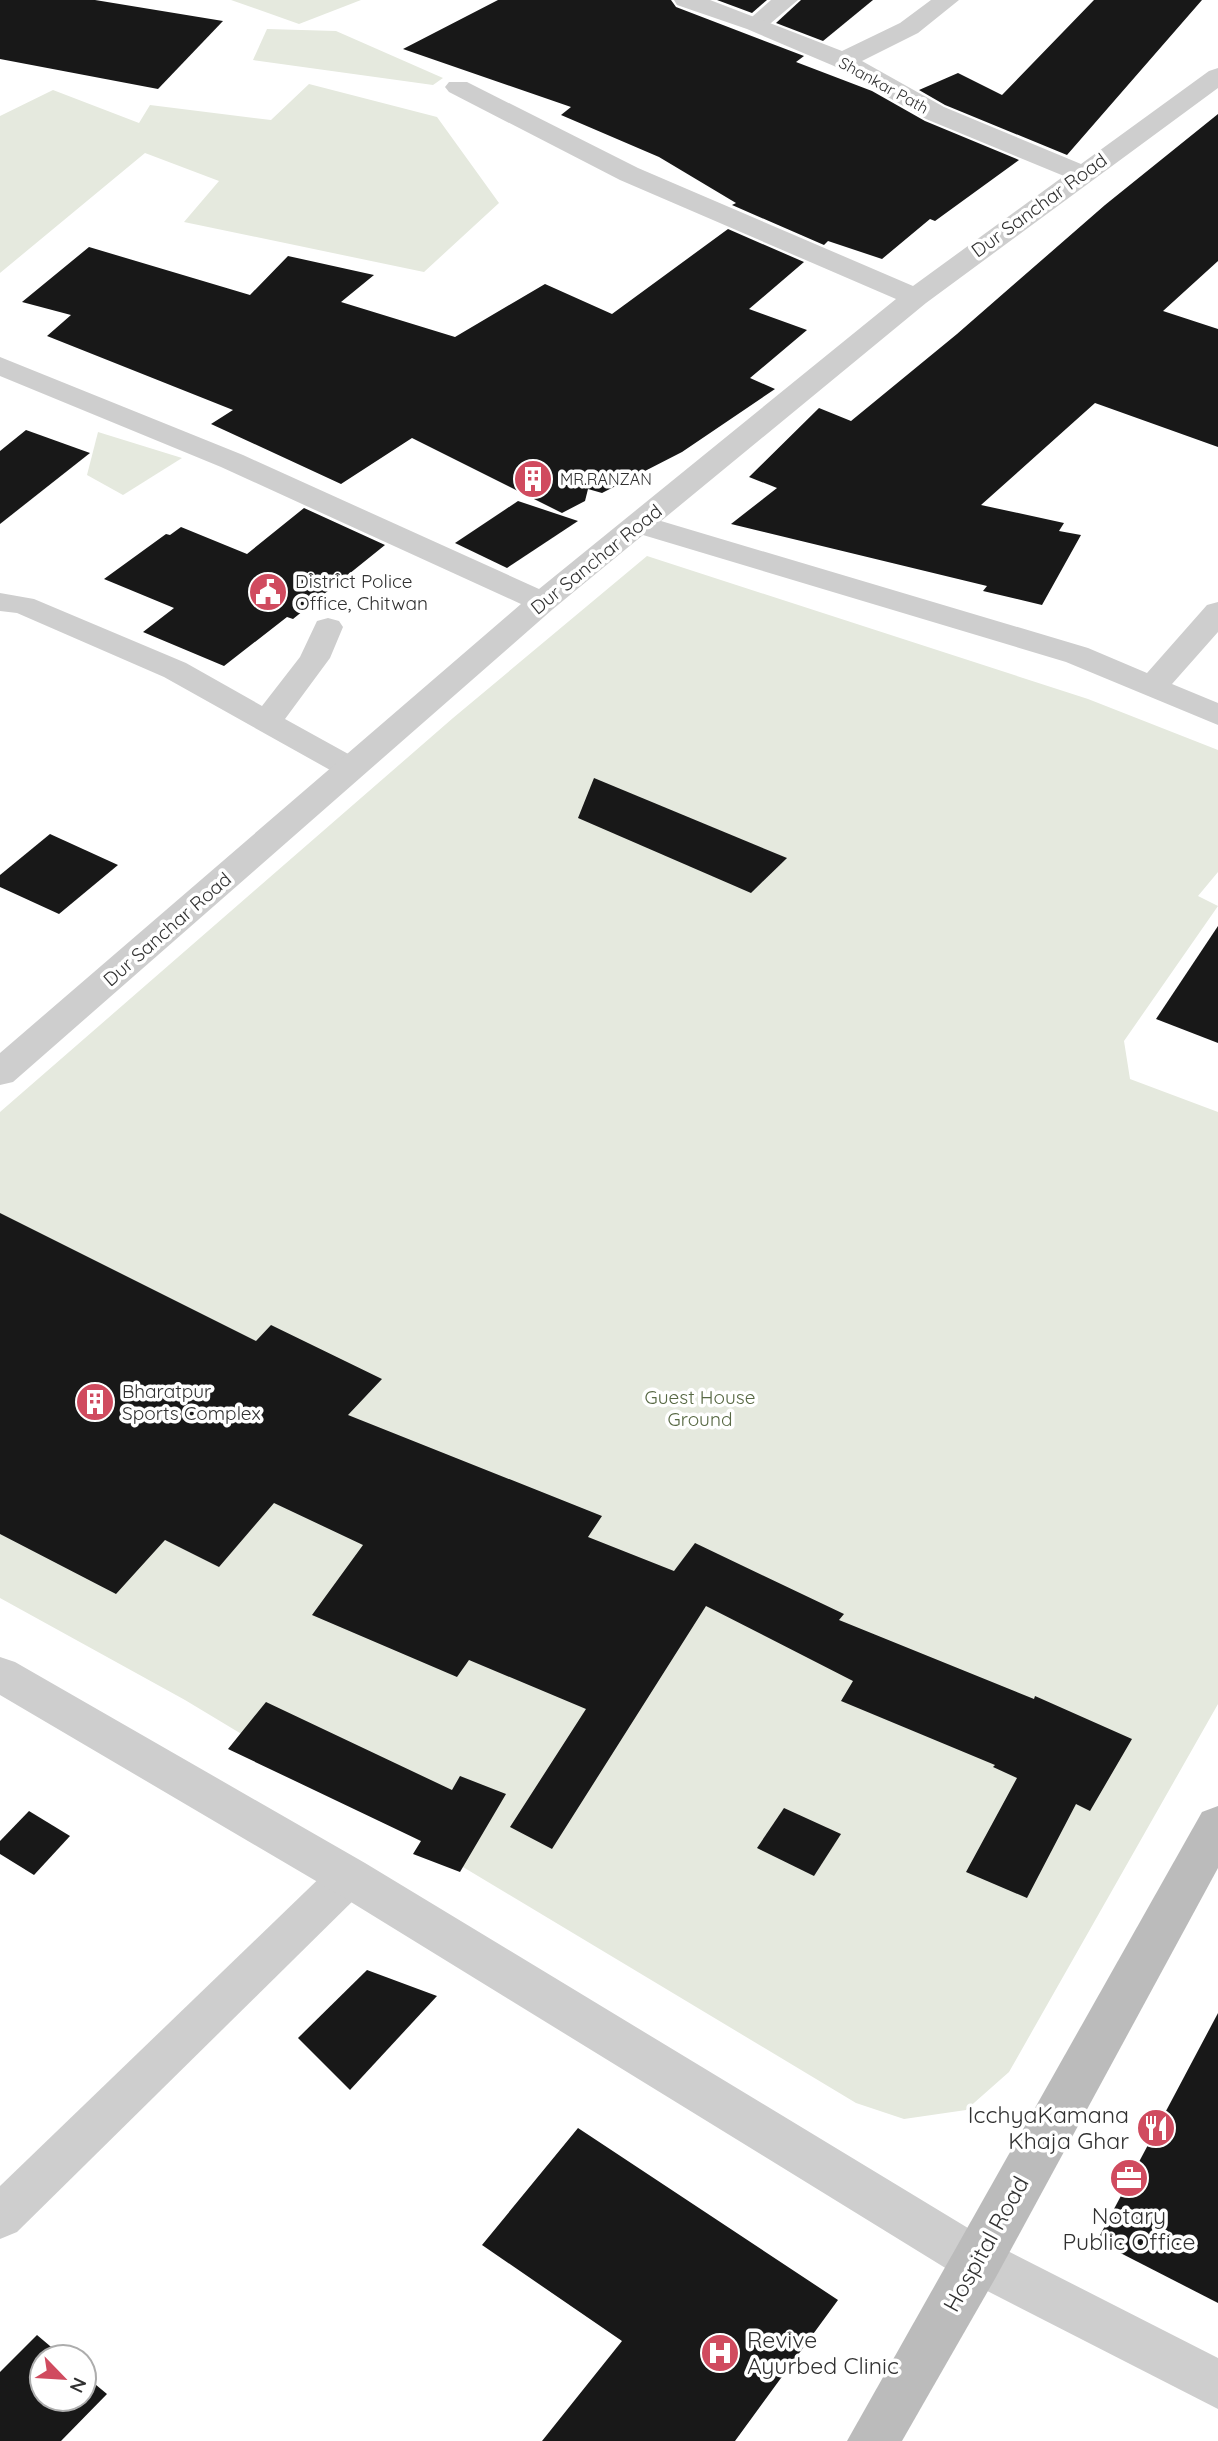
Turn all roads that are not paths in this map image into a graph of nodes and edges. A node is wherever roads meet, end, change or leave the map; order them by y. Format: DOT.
graph roads {
  1 [pos="686,0"];
  2 [pos="786,0"];
  3 [pos="947,0"];
  4 [pos="756,24"];
  5 [pos="843,61"];
  6 [pos="1218,76"];
  7 [pos="458,87"];
  8 [pos="1081,173"];
  9 [pos="916,297"];
  10 [pos="0,366"];
  11 [pos="639,524"];
  12 [pos="8,598"];
  13 [pos="542,602"];
  14 [pos="1218,612"];
  15 [pos="328,627"];
  16 [pos="1151,688"];
  17 [pos="1218,715"];
  18 [pos="268,720"];
  19 [pos="350,768"];
  20 [pos="4,1065"];
  21 [pos="0,1674"];
  22 [pos="1218,1825"];
  23 [pos="349,1877"];
  24 [pos="0,2217"];
  25 [pos="978,2261"];
  26 [pos="1218,2385"];
  27 [pos="873,2441"];
  1 -- 4 [label="street, Shankar Path"];
  2 -- 4 [label="lane"];
  3 -- 5 [label="street"];
  4 -- 5 [label="street, Shankar Path"];
  5 -- 8 [label="street, Shankar Path"];
  6 -- 8 [label="street, Dur Sanchar Road"];
  7 -- 9 [label="street"];
  8 -- 9 [label="street, Dur Sanchar Road"];
  9 -- 11 [label="street, Dur Sanchar Road"];
  10 -- 13 [label="street"];
  11 -- 13 [label="street, Dur Sanchar Road"];
  11 -- 16 [label="street"];
  12 -- 18 [label="lane"];
  13 -- 19 [label="street, Dur Sanchar Road"];
  14 -- 16 [label="street"];
  15 -- 18 [label="lane"];
  16 -- 17 [label="street"];
  18 -- 19 [label="lane"];
  19 -- 20 [label="street, Dur Sanchar Road"];
  21 -- 23 [label="street"];
  22 -- 25 [label="street, Hospital Road"];
  23 -- 24 [label="lane"];
  23 -- 25 [label="street"];
  25 -- 26 [label="street"];
  25 -- 27 [label="street, Hospital Road"];
}
